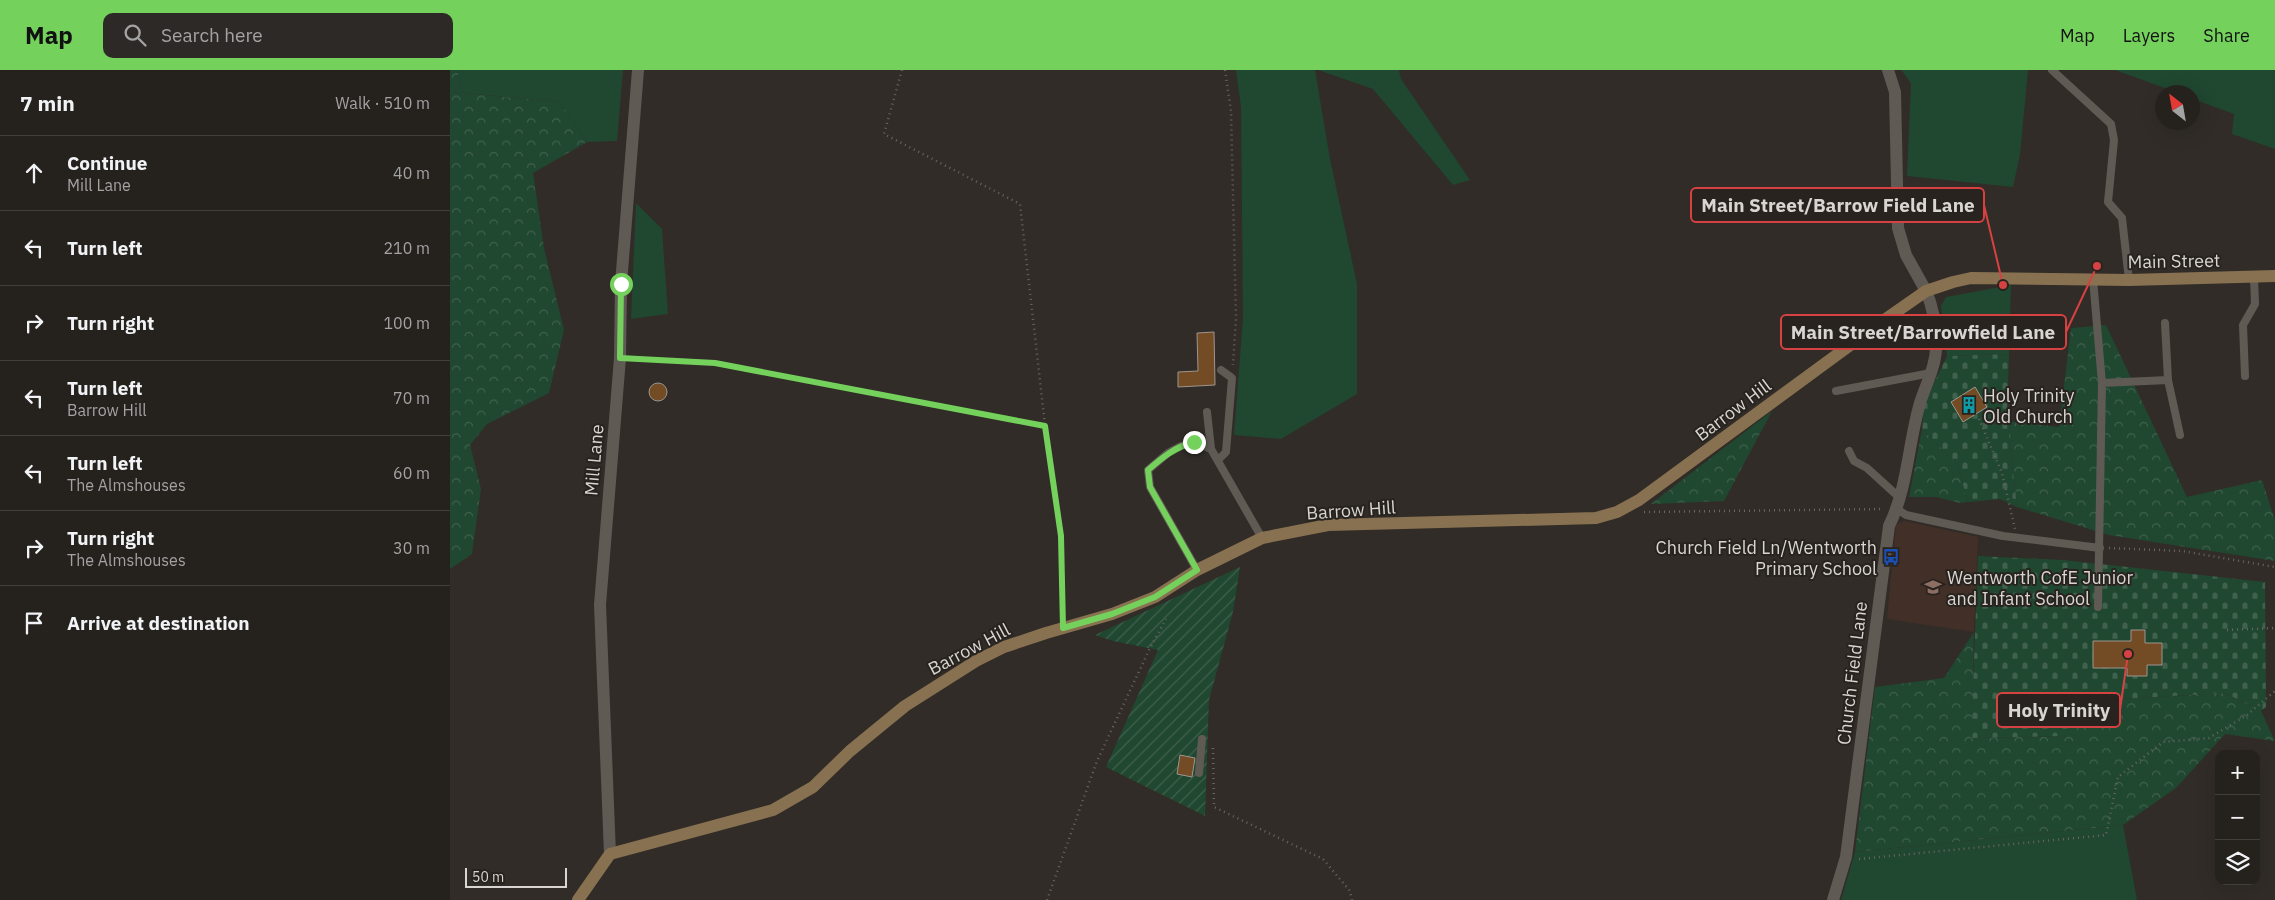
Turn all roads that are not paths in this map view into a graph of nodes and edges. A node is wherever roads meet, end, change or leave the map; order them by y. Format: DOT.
graph roads {
  1 [pos="638,70"];
  2 [pos="1888,70"];
  3 [pos="2052,70"];
  4 [pos="2275,276"];
  5 [pos="2254,277"];
  6 [pos="2093,279"];
  7 [pos="2129,280"];
  8 [pos="1926,291"];
  9 [pos="2165,324"];
  10 [pos="1220,370"];
  11 [pos="1931,373"];
  12 [pos="2245,376"];
  13 [pos="2168,380"];
  14 [pos="2102,383"];
  15 [pos="1836,391"];
  16 [pos="1207,412"];
  17 [pos="2180,436"];
  18 [pos="1211,449"];
  19 [pos="1849,451"];
  20 [pos="1218,460"];
  21 [pos="1899,504"];
  22 [pos="1262,538"];
  23 [pos="2100,548"];
  24 [pos="1197,570"];
  25 [pos="2098,607"];
  26 [pos="1202,739"];
  27 [pos="1200,773"];
  28 [pos="610,854"];
  29 [pos="578,900"];
  30 [pos="1833,900"];
  1 -- 28 [label="street, Mill Lane"];
  2 -- 8 [label="street, Church Field Lane"];
  3 -- 7 [label="lane"];
  4 -- 5 [label="main road, Main Street"];
  5 -- 7 [label="main road, Main Street"];
  5 -- 12 [label="lane"];
  6 -- 7 [label="main road, Main Street"];
  6 -- 8 [label="main road, Main Street"];
  6 -- 14 [label="lane"];
  8 -- 11 [label="street, Church Field Lane"];
  8 -- 22 [label="main road, Barrow Hill"];
  9 -- 13 [label="lane"];
  10 -- 20 [label="lane"];
  11 -- 15 [label="lane"];
  11 -- 21 [label="street, Church Field Lane"];
  13 -- 14 [label="lane"];
  13 -- 17 [label="lane"];
  14 -- 23 [label="lane"];
  16 -- 18 [label="lane"];
  18 -- 20 [label="lane"];
  18 -- 24 [label="lane"];
  19 -- 21 [label="lane"];
  20 -- 22 [label="lane"];
  21 -- 23 [label="lane"];
  21 -- 30 [label="street, Church Field Lane"];
  22 -- 24 [label="main road, Barrow Hill"];
  23 -- 25 [label="lane"];
  24 -- 28 [label="main road, Barrow Hill"];
  26 -- 27 [label="lane"];
  28 -- 29 [label="main road"];
}
